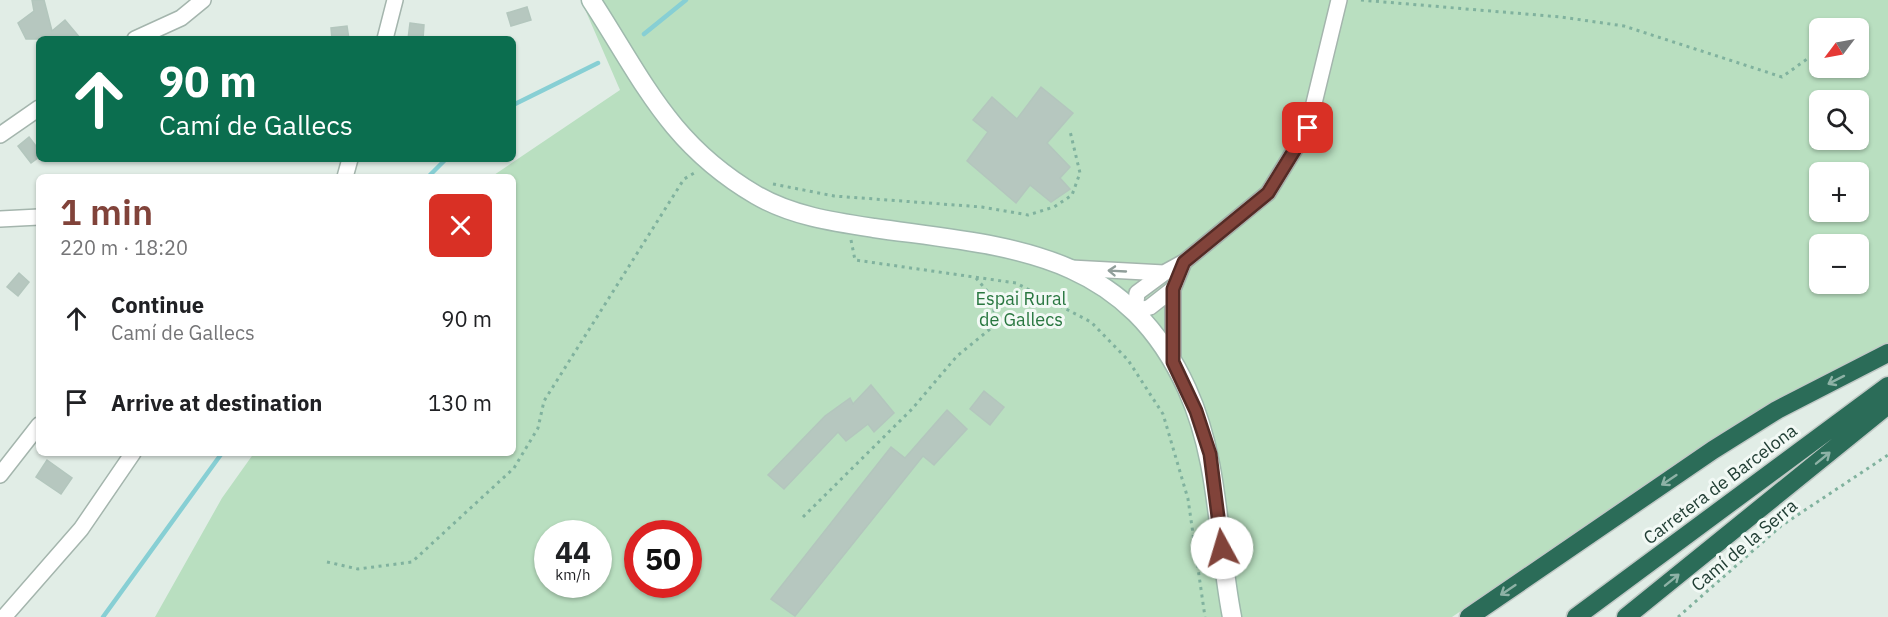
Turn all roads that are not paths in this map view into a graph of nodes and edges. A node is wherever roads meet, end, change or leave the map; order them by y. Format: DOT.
graph roads {
  1 [pos="203,0"];
  2 [pos="395,0"];
  3 [pos="591,0"];
  4 [pos="1339,0"];
  5 [pos="142,36"];
  6 [pos="385,36"];
  7 [pos="36,110"];
  8 [pos="0,135"];
  9 [pos="36,217"];
  10 [pos="0,219"];
  11 [pos="1184,262"];
  12 [pos="1070,267"];
  13 [pos="1164,273"];
  14 [pos="1173,289"];
  15 [pos="1135,312"];
  16 [pos="1888,353"];
  17 [pos="1173,362"];
  18 [pos="1888,386"];
  19 [pos="1888,405"];
  20 [pos="36,429"];
  21 [pos="131,456"];
  22 [pos="0,475"];
  23 [pos="4,617"];
  24 [pos="1232,617"];
  25 [pos="1469,617"];
  26 [pos="1576,617"];
  27 [pos="1626,617"];
  1 -- 5 [label="street"];
  2 -- 6 [label="street"];
  3 -- 12 [label="main road"];
  4 -- 11 [label="street"];
  7 -- 8 [label="street"];
  9 -- 10 [label="street"];
  11 -- 13 [label="street"];
  11 -- 14 [label="street"];
  13 -- 12 [label="street, one-way"];
  12 -- 15 [label="main road"];
  13 -- 15 [label="street"];
  14 -- 15 [label="street"];
  14 -- 17 [label="street"];
  15 -- 17 [label="main road"];
  16 -- 25 [label="highway, one-way"];
  17 -- 24 [label="main road"];
  18 -- 26 [label="highway, Carretera de Barcelona"];
  27 -- 19 [label="highway, one-way"];
  20 -- 22 [label="street"];
  21 -- 23 [label="street"];
}
